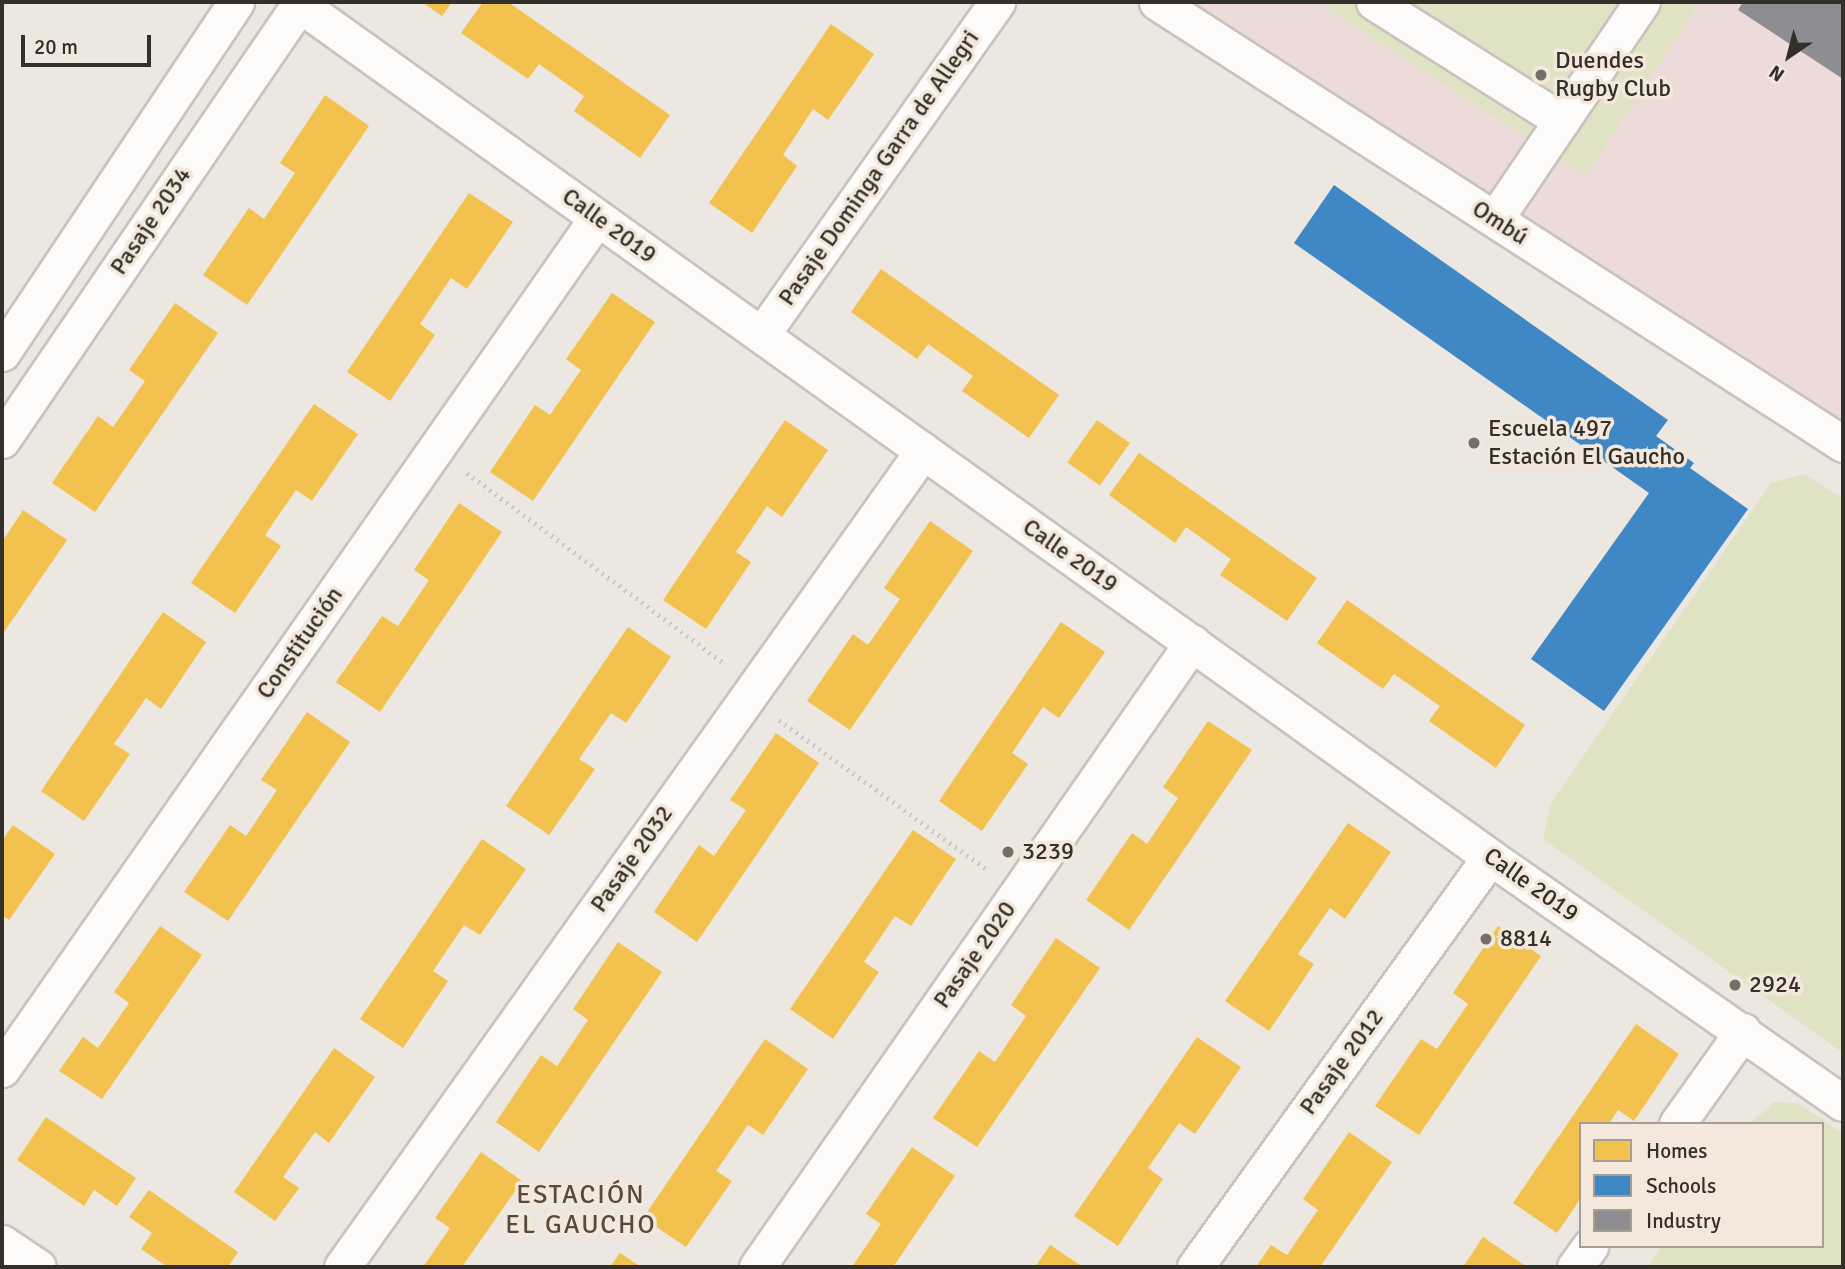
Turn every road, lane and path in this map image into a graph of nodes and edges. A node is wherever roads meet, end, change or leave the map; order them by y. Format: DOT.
graph roads {
  1 [pos="236,2"];
  2 [pos="997,2"];
  3 [pos="1157,2"];
  4 [pos="1374,2"];
  5 [pos="1642,2"];
  6 [pos="300,3"];
  7 [pos="1562,121"];
  8 [pos="597,218"];
  9 [pos="1495,219"];
  10 [pos="762,334"];
  11 [pos="2,353"];
  12 [pos="2,440"];
  13 [pos="1843,444"];
  14 [pos="923,451"];
  15 [pos="1192,643"];
  16 [pos="1490,857"];
  17 [pos="1743,1031"];
  18 [pos="2,1069"];
  19 [pos="1843,1103"];
  20 [pos="1678,1122"];
  21 [pos="2,1243"];
  22 [pos="1589,1248"];
  23 [pos="38,1267"];
  24 [pos="342,1267"];
  25 [pos="757,1267"];
  26 [pos="1195,1267"];
  27 [pos="1575,1267"];
  1 -- 11 [label="street"];
  2 -- 10 [label="street, Pasaje Dominga Garra de Allegri"];
  3 -- 9 [label="street, Ombú"];
  4 -- 7 [label="street"];
  5 -- 7 [label="street"];
  6 -- 8 [label="street, Calle 2019"];
  6 -- 12 [label="street, Pasaje 2034"];
  7 -- 9 [label="street"];
  8 -- 10 [label="street, Calle 2019"];
  8 -- 18 [label="street, Constitución"];
  9 -- 13 [label="street, Ombú"];
  10 -- 14 [label="street, Calle 2019"];
  14 -- 15 [label="street, Calle 2019"];
  14 -- 24 [label="street, Pasaje 2032"];
  15 -- 16 [label="street, Calle 2019"];
  15 -- 25 [label="street, Pasaje 2020"];
  16 -- 17 [label="street, Calle 2019"];
  16 -- 26 [label="street, Pasaje 2012"];
  17 -- 19 [label="street, Calle 2019"];
  17 -- 20 [label="street"];
  21 -- 23 [label="street"];
  22 -- 27 [label="street"];
}
